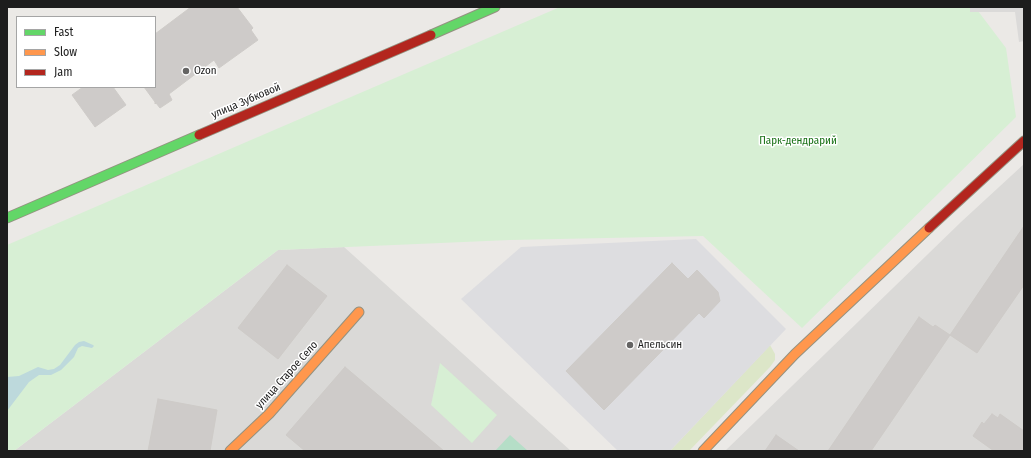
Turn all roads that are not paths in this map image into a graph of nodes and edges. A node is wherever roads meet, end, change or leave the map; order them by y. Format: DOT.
graph roads {
  1 [pos="495,7"];
  2 [pos="1024,141"];
  3 [pos="7,218"];
  4 [pos="359,312"];
  5 [pos="230,451"];
  6 [pos="703,451"];
  1 -- 3 [label="street, улица Зубковой"];
  2 -- 6 [label="street"];
  4 -- 5 [label="street, улица Старое Село"];
}
